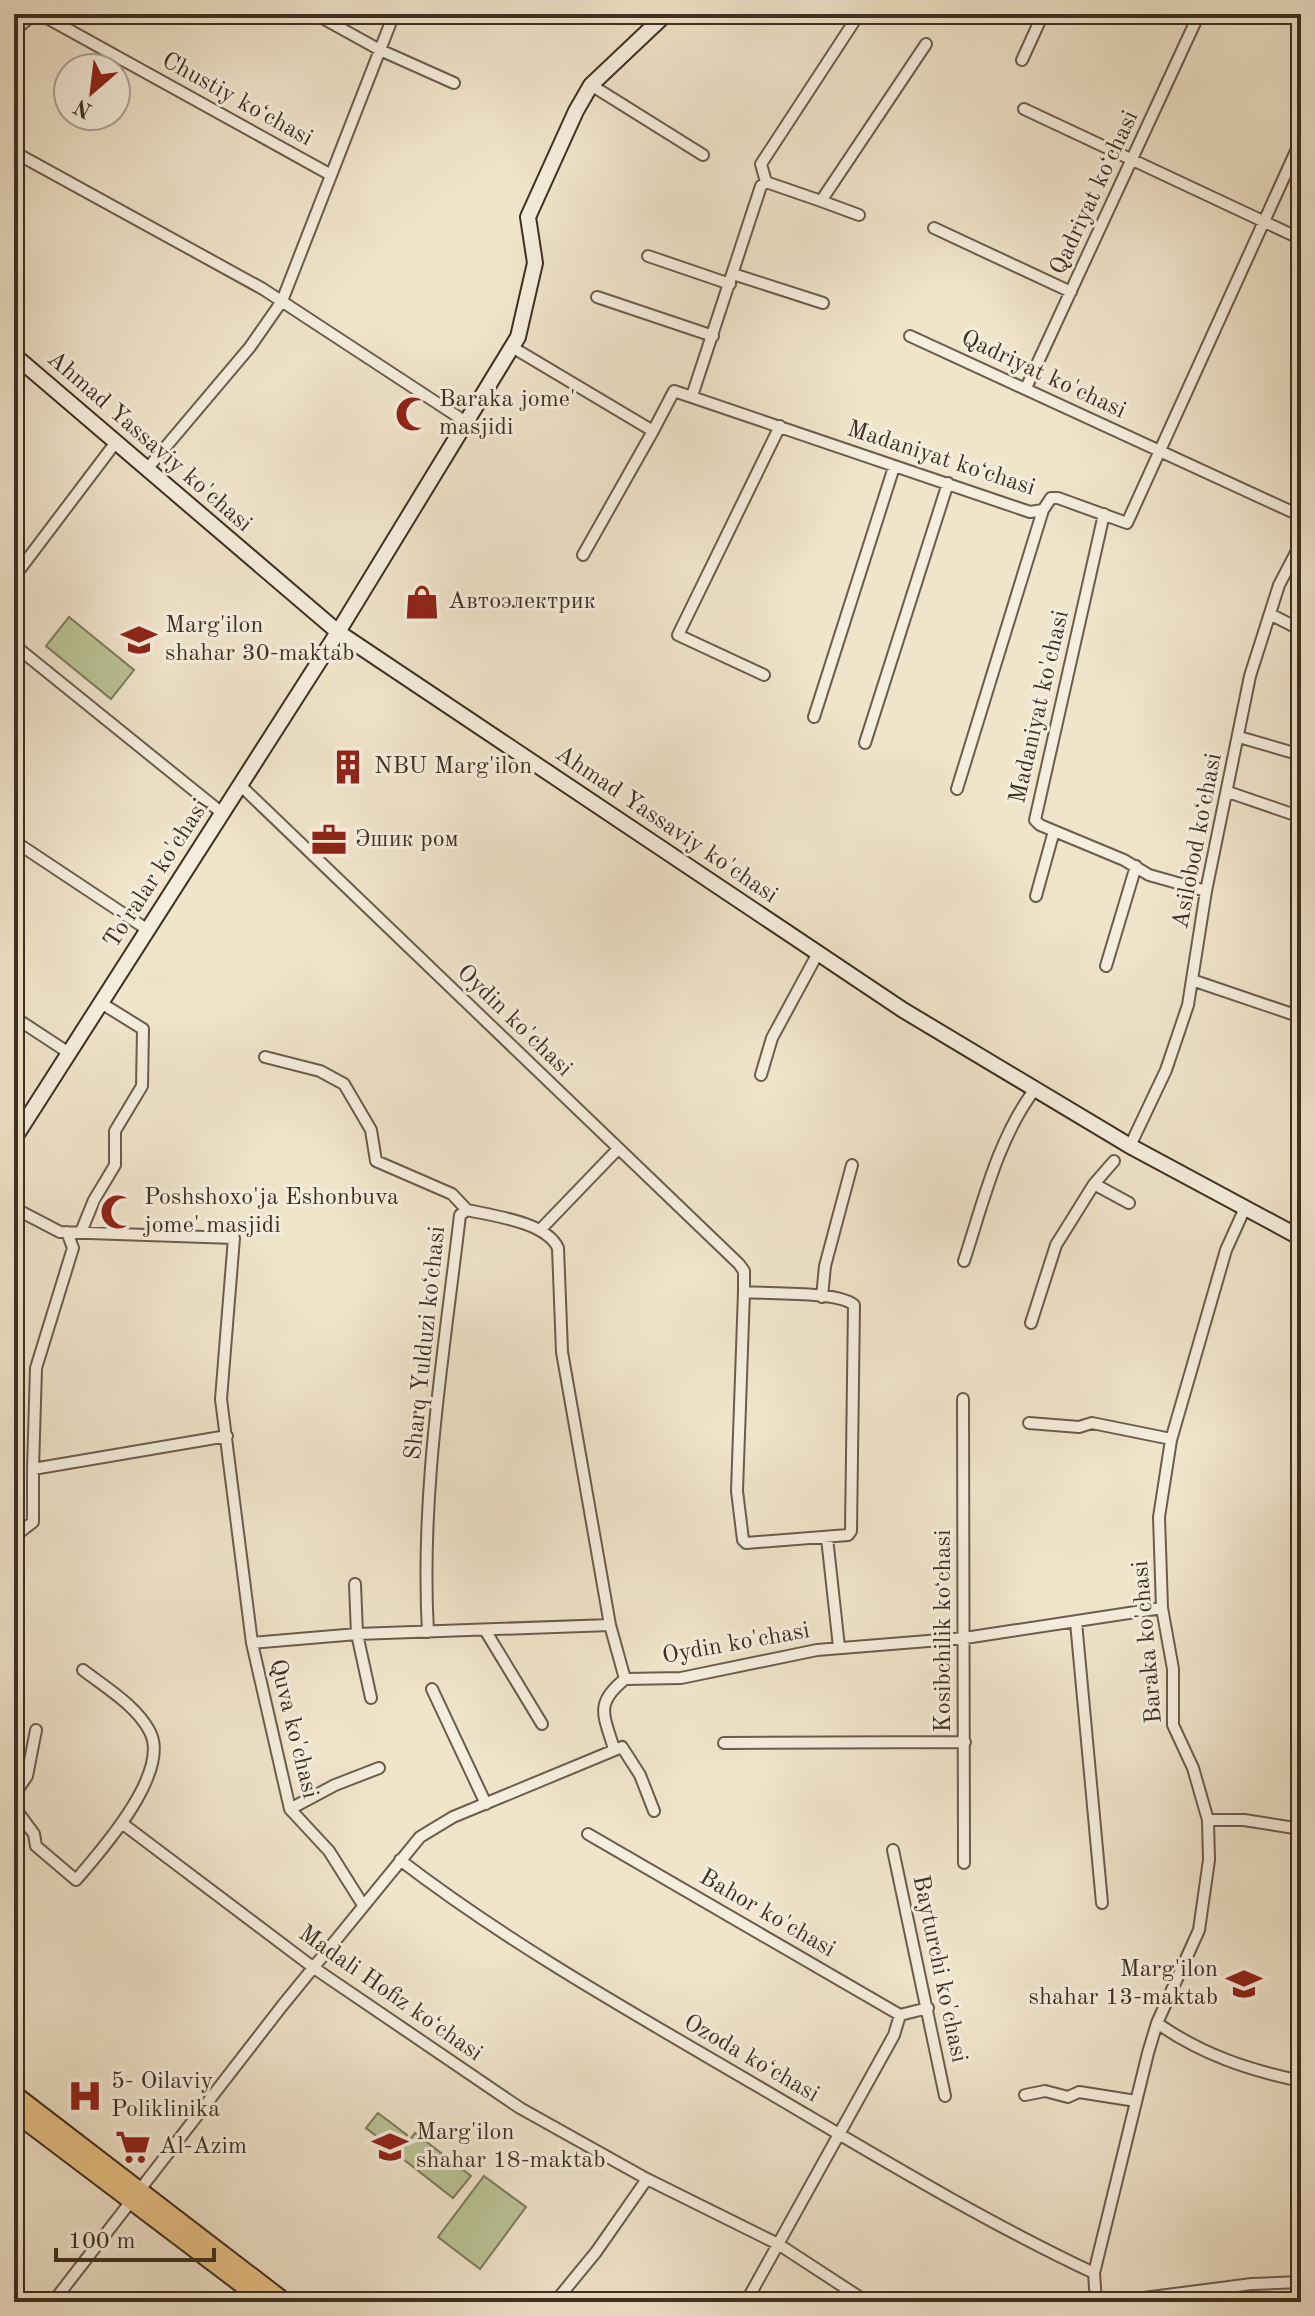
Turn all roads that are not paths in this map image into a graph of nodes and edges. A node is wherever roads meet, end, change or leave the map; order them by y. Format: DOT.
graph roads {
  1 [pos="37,14"];
  2 [pos="315,14"];
  3 [pos="394,14"];
  4 [pos="666,14"];
  5 [pos="859,14"];
  6 [pos="1043,14"];
  7 [pos="1199,14"];
  8 [pos="14,31"];
  9 [pos="926,44"];
  10 [pos="380,50"];
  11 [pos="1022,60"];
  12 [pos="454,83"];
  13 [pos="591,85"];
  14 [pos="1024,109"];
  15 [pos="1301,140"];
  16 [pos="14,152"];
  17 [pos="703,155"];
  18 [pos="1132,160"];
  19 [pos="331,175"];
  20 [pos="766,182"];
  21 [pos="821,201"];
  22 [pos="859,215"];
  23 [pos="1264,221"];
  24 [pos="934,228"];
  25 [pos="1301,239"];
  26 [pos="648,256"];
  27 [pos="732,279"];
  28 [pos="1071,292"];
  29 [pos="597,297"];
  30 [pos="282,301"];
  31 [pos="823,303"];
  32 [pos="713,336"];
  33 [pos="910,336"];
  34 [pos="512,347"];
  35 [pos="14,355"];
  36 [pos="1026,388"];
  37 [pos="692,396"];
  38 [pos="466,422"];
  39 [pos="780,426"];
  40 [pos="653,431"];
  41 [pos="116,442"];
  42 [pos="1160,450"];
  43 [pos="894,467"];
  44 [pos="147,469"];
  45 [pos="948,483"];
  46 [pos="1043,510"];
  47 [pos="1104,514"];
  48 [pos="1301,516"];
  49 [pos="1301,543"];
  50 [pos="583,555"];
  51 [pos="16,570"];
  52 [pos="1270,614"];
  53 [pos="1301,630"];
  54 [pos="338,632"];
  55 [pos="14,645"];
  56 [pos="764,675"];
  57 [pos="814,717"];
  58 [pos="1239,737"];
  59 [pos="865,743"];
  60 [pos="1301,755"];
  61 [pos="240,785"];
  62 [pos="957,789"];
  63 [pos="1228,792"];
  64 [pos="222,813"];
  65 [pos="1301,817"];
  66 [pos="1054,831"];
  67 [pos="14,841"];
  68 [pos="1136,866"];
  69 [pos="1206,891"];
  70 [pos="1036,896"];
  71 [pos="148,930"];
  72 [pos="818,953"];
  73 [pos="1106,966"];
  74 [pos="1192,980"];
  75 [pos="101,1003"];
  76 [pos="14,1017"];
  77 [pos="1301,1017"];
  78 [pos="69,1053"];
  79 [pos="265,1057"];
  80 [pos="761,1075"];
  81 [pos="1035,1089"];
  82 [pos="14,1139"];
  83 [pos="1130,1146"];
  84 [pos="617,1150"];
  85 [pos="1114,1161"];
  86 [pos="852,1165"];
  87 [pos="1094,1184"];
  88 [pos="1129,1203"];
  89 [pos="14,1208"];
  90 [pos="1245,1208"];
  91 [pos="467,1210"];
  92 [pos="540,1230"];
  93 [pos="67,1232"];
  94 [pos="81,1232"];
  95 [pos="1301,1238"];
  96 [pos="964,1261"];
  97 [pos="744,1292"];
  98 [pos="822,1297"];
  99 [pos="1031,1323"];
  100 [pos="963,1399"];
  101 [pos="1029,1423"];
  102 [pos="227,1436"];
  103 [pos="1171,1439"];
  104 [pos="33,1469"];
  105 [pos="14,1531"];
  106 [pos="827,1538"];
  107 [pos="355,1584"];
  108 [pos="1162,1608"];
  109 [pos="1076,1622"];
  110 [pos="610,1625"];
  111 [pos="485,1630"];
  112 [pos="428,1632"];
  113 [pos="357,1634"];
  114 [pos="965,1638"];
  115 [pos="252,1643"];
  116 [pos="839,1647"];
  117 [pos="83,1670"];
  118 [pos="625,1679"];
  119 [pos="432,1689"];
  120 [pos="371,1698"];
  121 [pos="542,1724"];
  122 [pos="36,1730"];
  123 [pos="965,1742"];
  124 [pos="724,1743"];
  125 [pos="614,1749"];
  126 [pos="379,1768"];
  127 [pos="14,1795"];
  128 [pos="486,1804"];
  129 [pos="14,1807"];
  130 [pos="290,1809"];
  131 [pos="654,1811"];
  132 [pos="1208,1820"];
  133 [pos="123,1824"];
  134 [pos="1301,1829"];
  135 [pos="588,1834"];
  136 [pos="893,1850"];
  137 [pos="400,1860"];
  138 [pos="964,1863"];
  139 [pos="1102,1903"];
  140 [pos="363,1905"];
  141 [pos="314,1968"];
  142 [pos="928,2008"];
  143 [pos="900,2015"];
  144 [pos="1157,2023"];
  145 [pos="1301,2081"];
  146 [pos="14,2094"];
  147 [pos="1025,2095"];
  148 [pos="945,2096"];
  149 [pos="1136,2101"];
  150 [pos="14,2112"];
  151 [pos="839,2134"];
  152 [pos="647,2179"];
  153 [pos="134,2195"];
  154 [pos="778,2244"];
  155 [pos="1094,2273"];
  156 [pos="1301,2282"];
  157 [pos="1203,2297"];
  158 [pos="53,2302"];
  159 [pos="265,2302"];
  160 [pos="285,2302"];
  161 [pos="555,2302"];
  162 [pos="746,2302"];
  163 [pos="867,2302"];
  164 [pos="1096,2302"];
  165 [pos="1112,2302"];
  1 -- 8 [label="street"];
  1 -- 19 [label="street, Chustiy koʻchasi"];
  2 -- 10 [label="street"];
  3 -- 10 [label="street, Chustiy koʻchasi"];
  4 -- 13 [label="main road"];
  5 -- 20 [label="street"];
  6 -- 11 [label="street"];
  7 -- 18 [label="street, Qadriyat koʻchasi"];
  9 -- 21 [label="street"];
  10 -- 12 [label="street"];
  10 -- 19 [label="street, Chustiy koʻchasi"];
  13 -- 17 [label="street"];
  13 -- 34 [label="main road, To'ralar ko'chasi"];
  14 -- 18 [label="street"];
  15 -- 23 [label="street, Madaniyat koʻchasi"];
  16 -- 30 [label="street"];
  18 -- 23 [label="street"];
  18 -- 28 [label="street, Qadriyat koʻchasi"];
  19 -- 30 [label="street, Chustiy koʻchasi"];
  20 -- 21 [label="street"];
  20 -- 27 [label="street"];
  21 -- 22 [label="street"];
  23 -- 25 [label="street"];
  23 -- 42 [label="street, Madaniyat koʻchasi"];
  24 -- 28 [label="street"];
  26 -- 27 [label="street"];
  27 -- 31 [label="street"];
  27 -- 32 [label="street"];
  28 -- 36 [label="street, Qadriyat koʻchasi"];
  29 -- 32 [label="street"];
  30 -- 38 [label="street"];
  30 -- 44 [label="street, Chustiy koʻchasi"];
  32 -- 37 [label="street"];
  33 -- 36 [label="street, Qadriyat ko'chasi"];
  34 -- 38 [label="main road, To'ralar ko'chasi"];
  34 -- 40 [label="street"];
  35 -- 41 [label="main road, Ahmad Yassaviy ko'chasi"];
  36 -- 42 [label="street, Qadriyat ko'chasi"];
  37 -- 39 [label="street, Madaniyat koʻchasi"];
  37 -- 40 [label="street"];
  38 -- 54 [label="main road, To'ralar ko'chasi"];
  39 -- 43 [label="street, Madaniyat koʻchasi"];
  39 -- 56 [label="street"];
  40 -- 50 [label="street"];
  41 -- 44 [label="main road, Ahmad Yassaviy ko'chasi"];
  41 -- 51 [label="street"];
  42 -- 47 [label="street, Madaniyat koʻchasi"];
  42 -- 48 [label="street, Qadriyat ko'chasi"];
  43 -- 45 [label="street, Madaniyat koʻchasi"];
  43 -- 57 [label="street"];
  44 -- 54 [label="main road, Ahmad Yassaviy ko'chasi"];
  45 -- 46 [label="street, Madaniyat koʻchasi"];
  45 -- 59 [label="street"];
  46 -- 47 [label="street, Madaniyat koʻchasi"];
  46 -- 62 [label="street"];
  47 -- 66 [label="street, Madaniyat ko'chasi"];
  49 -- 52 [label="street, Asilobod koʻchasi"];
  52 -- 53 [label="street"];
  52 -- 58 [label="street, Asilobod koʻchasi"];
  54 -- 61 [label="main road, To'ralar ko'chasi"];
  54 -- 72 [label="main road, Ahmad Yassaviy ko'chasi"];
  55 -- 64 [label="street"];
  58 -- 60 [label="street"];
  58 -- 63 [label="street, Asilobod koʻchasi"];
  61 -- 64 [label="main road, To'ralar ko'chasi"];
  61 -- 84 [label="street, Oydin ko'chasi"];
  63 -- 65 [label="street"];
  63 -- 69 [label="street, Asilobod koʻchasi"];
  64 -- 71 [label="main road, To'ralar ko'chasi"];
  66 -- 68 [label="street, Madaniyat ko'chasi"];
  66 -- 70 [label="street"];
  67 -- 71 [label="street"];
  68 -- 69 [label="street, Madaniyat ko'chasi"];
  68 -- 73 [label="street"];
  69 -- 74 [label="street, Asilobod koʻchasi"];
  71 -- 75 [label="main road, To'ralar ko'chasi"];
  72 -- 80 [label="street"];
  72 -- 81 [label="main road, Ahmad Yassaviy ko'chasi"];
  74 -- 77 [label="street"];
  74 -- 83 [label="street, Asilobod koʻchasi"];
  75 -- 78 [label="main road, To'ralar ko'chasi"];
  75 -- 94 [label="street"];
  76 -- 78 [label="street"];
  78 -- 82 [label="main road, To'ralar ko'chasi"];
  79 -- 91 [label="street"];
  81 -- 83 [label="main road, Ahmad Yassaviy ko'chasi"];
  81 -- 96 [label="street"];
  83 -- 90 [label="main road, Ahmad Yassaviy ko'chasi"];
  84 -- 92 [label="street"];
  84 -- 97 [label="street, Oydin ko'chasi"];
  85 -- 87 [label="street"];
  86 -- 98 [label="street"];
  87 -- 88 [label="street"];
  87 -- 99 [label="street"];
  89 -- 93 [label="street"];
  90 -- 95 [label="main road, Ahmad Yassaviy ko'chasi"];
  90 -- 103 [label="street, Baraka ko'chasi"];
  91 -- 92 [label="street, Sharq Yulduzi koʻchasi"];
  91 -- 112 [label="street, Sharq Yulduzi koʻchasi"];
  92 -- 110 [label="street"];
  93 -- 94 [label="street"];
  93 -- 104 [label="street"];
  94 -- 102 [label="street, Quva ko'chasi"];
  97 -- 98 [label="street"];
  97 -- 106 [label="street, Oydin ko'chasi"];
  98 -- 106 [label="street"];
  100 -- 114 [label="street, Kosibchilik koʻchasi"];
  101 -- 103 [label="street"];
  102 -- 104 [label="street"];
  102 -- 115 [label="street, Quva ko'chasi"];
  103 -- 108 [label="street, Baraka ko'chasi"];
  104 -- 105 [label="street"];
  106 -- 116 [label="street, Oydin ko'chasi"];
  107 -- 113 [label="street"];
  108 -- 109 [label="street, Oydin ko'chasi"];
  108 -- 132 [label="street, Baraka ko'chasi"];
  109 -- 114 [label="street, Oydin ko'chasi"];
  109 -- 139 [label="street"];
  110 -- 111 [label="street"];
  110 -- 118 [label="street"];
  111 -- 112 [label="street"];
  111 -- 121 [label="street"];
  112 -- 113 [label="street"];
  113 -- 115 [label="street"];
  113 -- 120 [label="street"];
  114 -- 116 [label="street, Oydin ko'chasi"];
  114 -- 123 [label="street, Kosibchilik koʻchasi"];
  115 -- 130 [label="street, Quva ko'chasi"];
  116 -- 118 [label="street, Oydin ko'chasi"];
  117 -- 133 [label="street"];
  118 -- 125 [label="street"];
  119 -- 128 [label="street"];
  122 -- 127 [label="street"];
  123 -- 124 [label="street"];
  123 -- 138 [label="street, Kosibchilik koʻchasi"];
  125 -- 128 [label="street"];
  125 -- 131 [label="street"];
  126 -- 130 [label="street"];
  128 -- 137 [label="street"];
  129 -- 133 [label="street"];
  130 -- 140 [label="street, Quva ko'chasi"];
  132 -- 134 [label="street"];
  132 -- 144 [label="street, Baraka ko'chasi"];
  133 -- 141 [label="street, Madali Hofiz koʻchasi"];
  135 -- 143 [label="street, Bahor ko'chasi"];
  136 -- 142 [label="street, Bayturchi ko'chasi"];
  137 -- 140 [label="street"];
  137 -- 151 [label="street, Ozoda koʻchasi"];
  140 -- 141 [label="street"];
  141 -- 152 [label="street, Madali Hofiz koʻchasi"];
  141 -- 153 [label="street"];
  142 -- 143 [label="street"];
  142 -- 148 [label="street, Bayturchi ko'chasi"];
  143 -- 151 [label="street"];
  144 -- 145 [label="street"];
  144 -- 149 [label="street, Baraka ko'chasi"];
  146 -- 153 [label="main road"];
  147 -- 149 [label="street"];
  149 -- 155 [label="street, Baraka ko'chasi"];
  150 -- 153 [label="main road"];
  151 -- 154 [label="street"];
  151 -- 155 [label="street, Ozoda koʻchasi"];
  152 -- 154 [label="street, Madali Hofiz koʻchasi"];
  152 -- 161 [label="street"];
  153 -- 158 [label="street"];
  153 -- 159 [label="main road"];
  153 -- 160 [label="main road"];
  154 -- 162 [label="street"];
  154 -- 163 [label="street, Madali Hofiz koʻchasi"];
  155 -- 164 [label="street, Baraka ko'chasi"];
  156 -- 157 [label="street"];
  157 -- 165 [label="street"];
}
